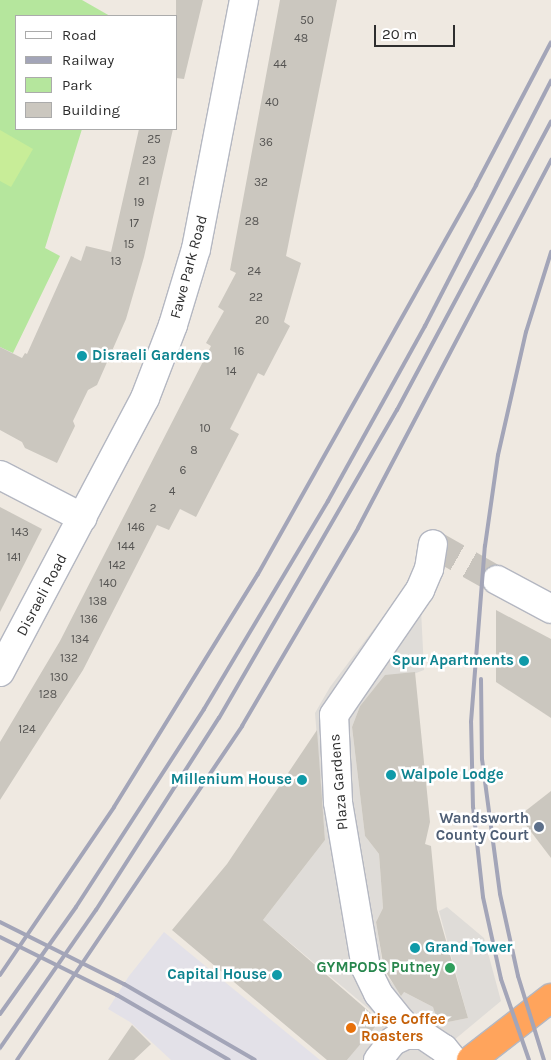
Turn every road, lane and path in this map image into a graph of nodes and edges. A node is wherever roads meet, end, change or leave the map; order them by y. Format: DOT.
graph roads {
  1 [pos="244,0"];
  2 [pos="0,475"];
  3 [pos="83,518"];
  4 [pos="433,544"];
  5 [pos="497,580"];
  6 [pos="551,609"];
  7 [pos="0,672"];
  8 [pos="551,998"];
  9 [pos="406,1035"];
  10 [pos="378,1060"];
  11 [pos="453,1060"];
  12 [pos="471,1060"];
  1 -- 3 [label="street, Fawe Park Road"];
  2 -- 3 [label="street"];
  3 -- 7 [label="street, Disraeli Road"];
  4 -- 9 [label="street, Plaza Gardens"];
  5 -- 6 [label="street"];
  8 -- 12 [label="highway"];
  9 -- 10 [label="street"];
  9 -- 11 [label="street"];
}
